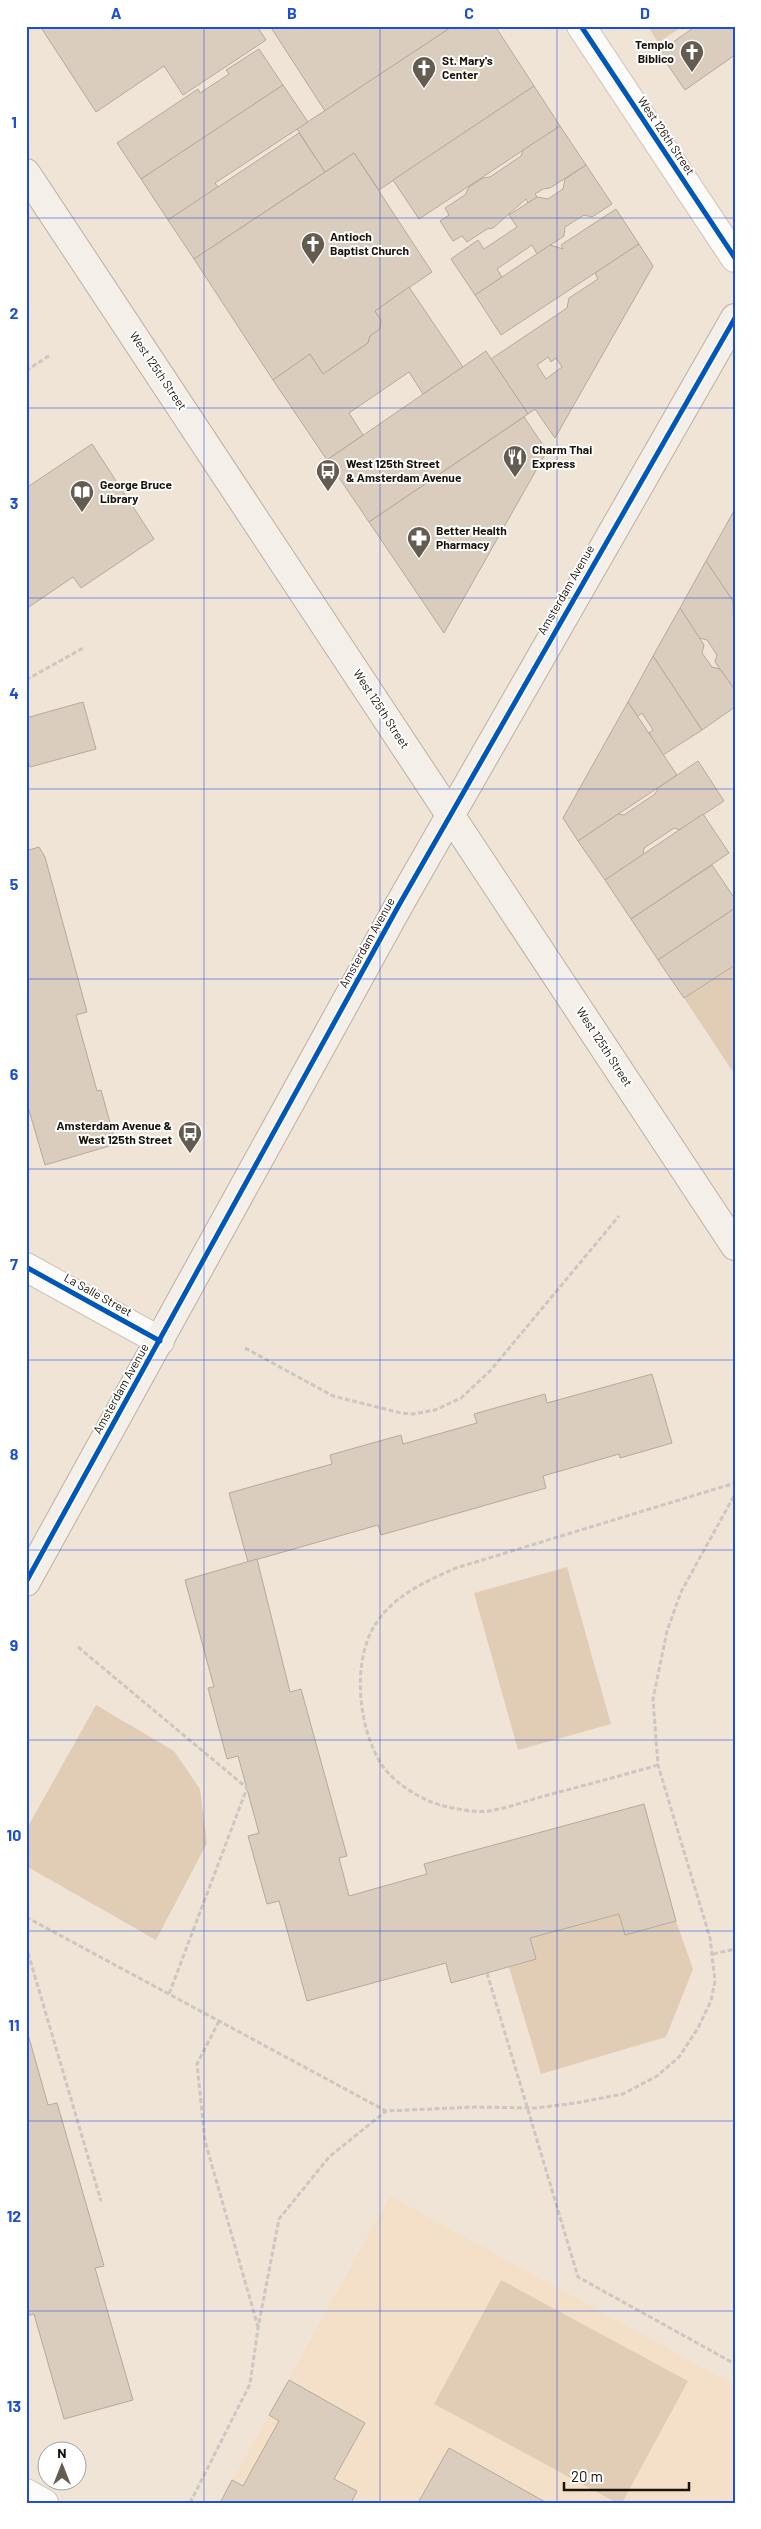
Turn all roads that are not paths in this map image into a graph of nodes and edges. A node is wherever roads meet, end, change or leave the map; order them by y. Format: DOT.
graph roads {
  1 [pos="581,26"];
  2 [pos="26,173"];
  3 [pos="735,258"];
  4 [pos="735,318"];
  5 [pos="450,814"];
  6 [pos="735,1246"];
  7 [pos="26,1267"];
  8 [pos="160,1341"];
  9 [pos="26,1582"];
  10 [pos="26,2493"];
  11 [pos="44,2503"];
  1 -- 3 [label="street, West 126th Street"];
  2 -- 5 [label="main road, West 125th Street"];
  4 -- 5 [label="main road, Amsterdam Avenue"];
  5 -- 6 [label="main road, West 125th Street"];
  5 -- 8 [label="main road, Amsterdam Avenue"];
  7 -- 8 [label="street, La Salle Street"];
  8 -- 9 [label="main road, Amsterdam Avenue"];
  10 -- 11 [label="street"];
}
